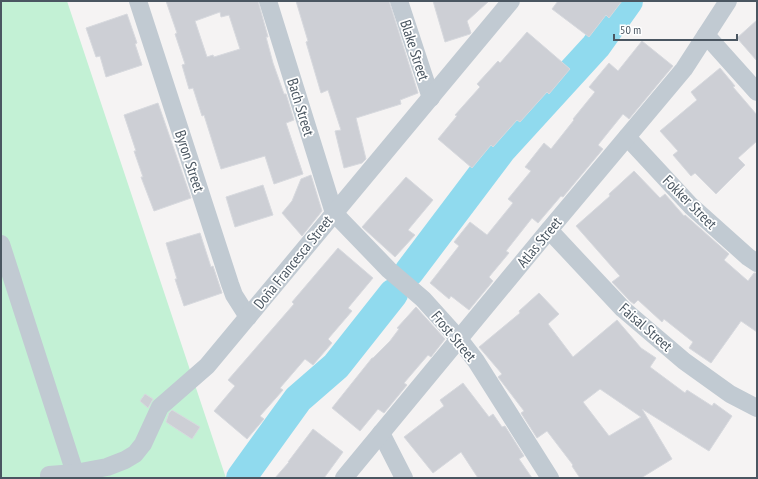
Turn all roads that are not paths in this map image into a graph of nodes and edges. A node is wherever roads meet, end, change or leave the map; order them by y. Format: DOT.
graph roads {
  1 [pos="138,1"];
  2 [pos="268,1"];
  3 [pos="399,1"];
  4 [pos="511,1"];
  5 [pos="728,1"];
  6 [pos="706,35"];
  7 [pos="757,92"];
  8 [pos="431,98"];
  9 [pos="627,137"];
  10 [pos="334,213"];
  11 [pos="549,230"];
  12 [pos="1,244"];
  13 [pos="757,263"];
  14 [pos="248,317"];
  15 [pos="458,339"];
  16 [pos="757,408"];
  17 [pos="381,433"];
  18 [pos="75,473"];
  19 [pos="49,475"];
  20 [pos="344,478"];
  21 [pos="404,478"];
  22 [pos="550,478"];
  1 -- 14 [label="street, Byron Street"];
  2 -- 10 [label="street, Bach Street"];
  3 -- 8 [label="street, Blake Street"];
  4 -- 8 [label="street, Doña Francesca Street"];
  5 -- 6 [label="street, Atlas Street"];
  6 -- 7 [label="street"];
  6 -- 9 [label="street, Atlas Street"];
  8 -- 10 [label="street, Doña Francesca Street"];
  9 -- 11 [label="street, Atlas Street"];
  9 -- 13 [label="street, Fokker Street"];
  10 -- 14 [label="street, Doña Francesca Street"];
  10 -- 15 [label="street, Frost Street"];
  11 -- 15 [label="street, Atlas Street"];
  11 -- 16 [label="street, Faisal Street"];
  12 -- 18 [label="street"];
  14 -- 18 [label="street, Doña Francesca Street"];
  15 -- 17 [label="street, Atlas Street"];
  15 -- 22 [label="street, Frost Street"];
  17 -- 20 [label="street, Atlas Street"];
  17 -- 21 [label="street"];
  18 -- 19 [label="street, Doña Francesca Street"];
}
